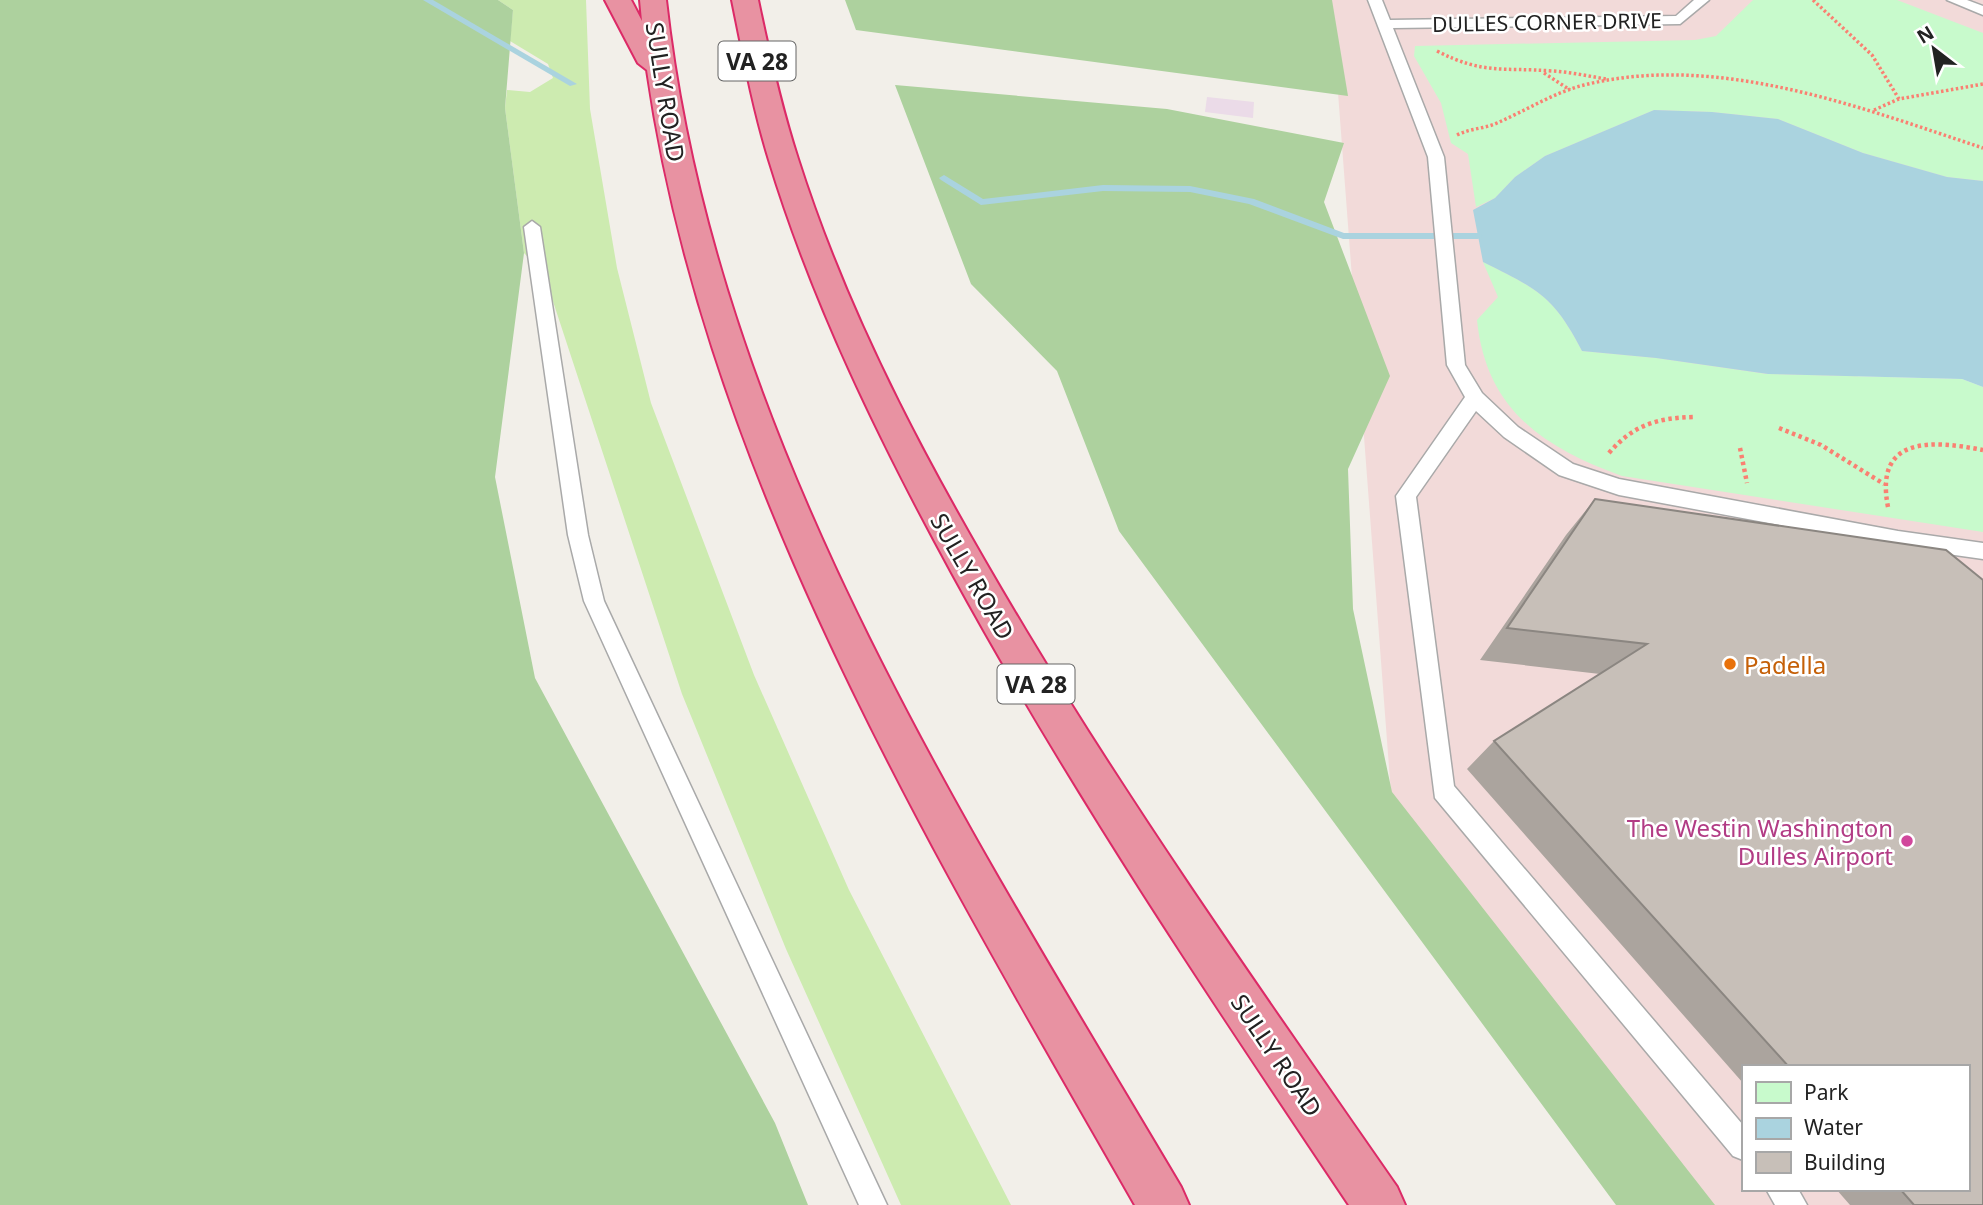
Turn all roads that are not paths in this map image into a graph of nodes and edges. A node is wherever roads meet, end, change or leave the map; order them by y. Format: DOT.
graph roads {
  1 [pos="618,0"];
  2 [pos="653,0"];
  3 [pos="745,0"];
  4 [pos="1375,0"];
  5 [pos="1702,0"];
  6 [pos="1954,0"];
  7 [pos="1983,11"];
  8 [pos="1383,24"];
  9 [pos="660,80"];
  10 [pos="532,228"];
  11 [pos="1475,398"];
  12 [pos="1907,540"];
  13 [pos="1983,551"];
  14 [pos="1935,565"];
  15 [pos="1742,1145"];
  16 [pos="1782,1191"];
  17 [pos="873,1205"];
  18 [pos="1163,1205"];
  19 [pos="1379,1205"];
  20 [pos="1793,1205"];
  1 -- 9 [label="highway"];
  2 -- 9 [label="highway, SULLY ROAD"];
  3 -- 19 [label="highway, SULLY ROAD / VA 28"];
  4 -- 8 [label="lane"];
  5 -- 8 [label="lane, DULLES CORNER DRIVE"];
  6 -- 7 [label="lane"];
  8 -- 11 [label="lane"];
  9 -- 18 [label="highway, SULLY ROAD"];
  10 -- 17 [label="lane"];
  11 -- 12 [label="lane"];
  11 -- 15 [label="lane"];
  12 -- 13 [label="lane"];
  12 -- 14 [label="lane"];
  16 -- 20 [label="lane"];
}
